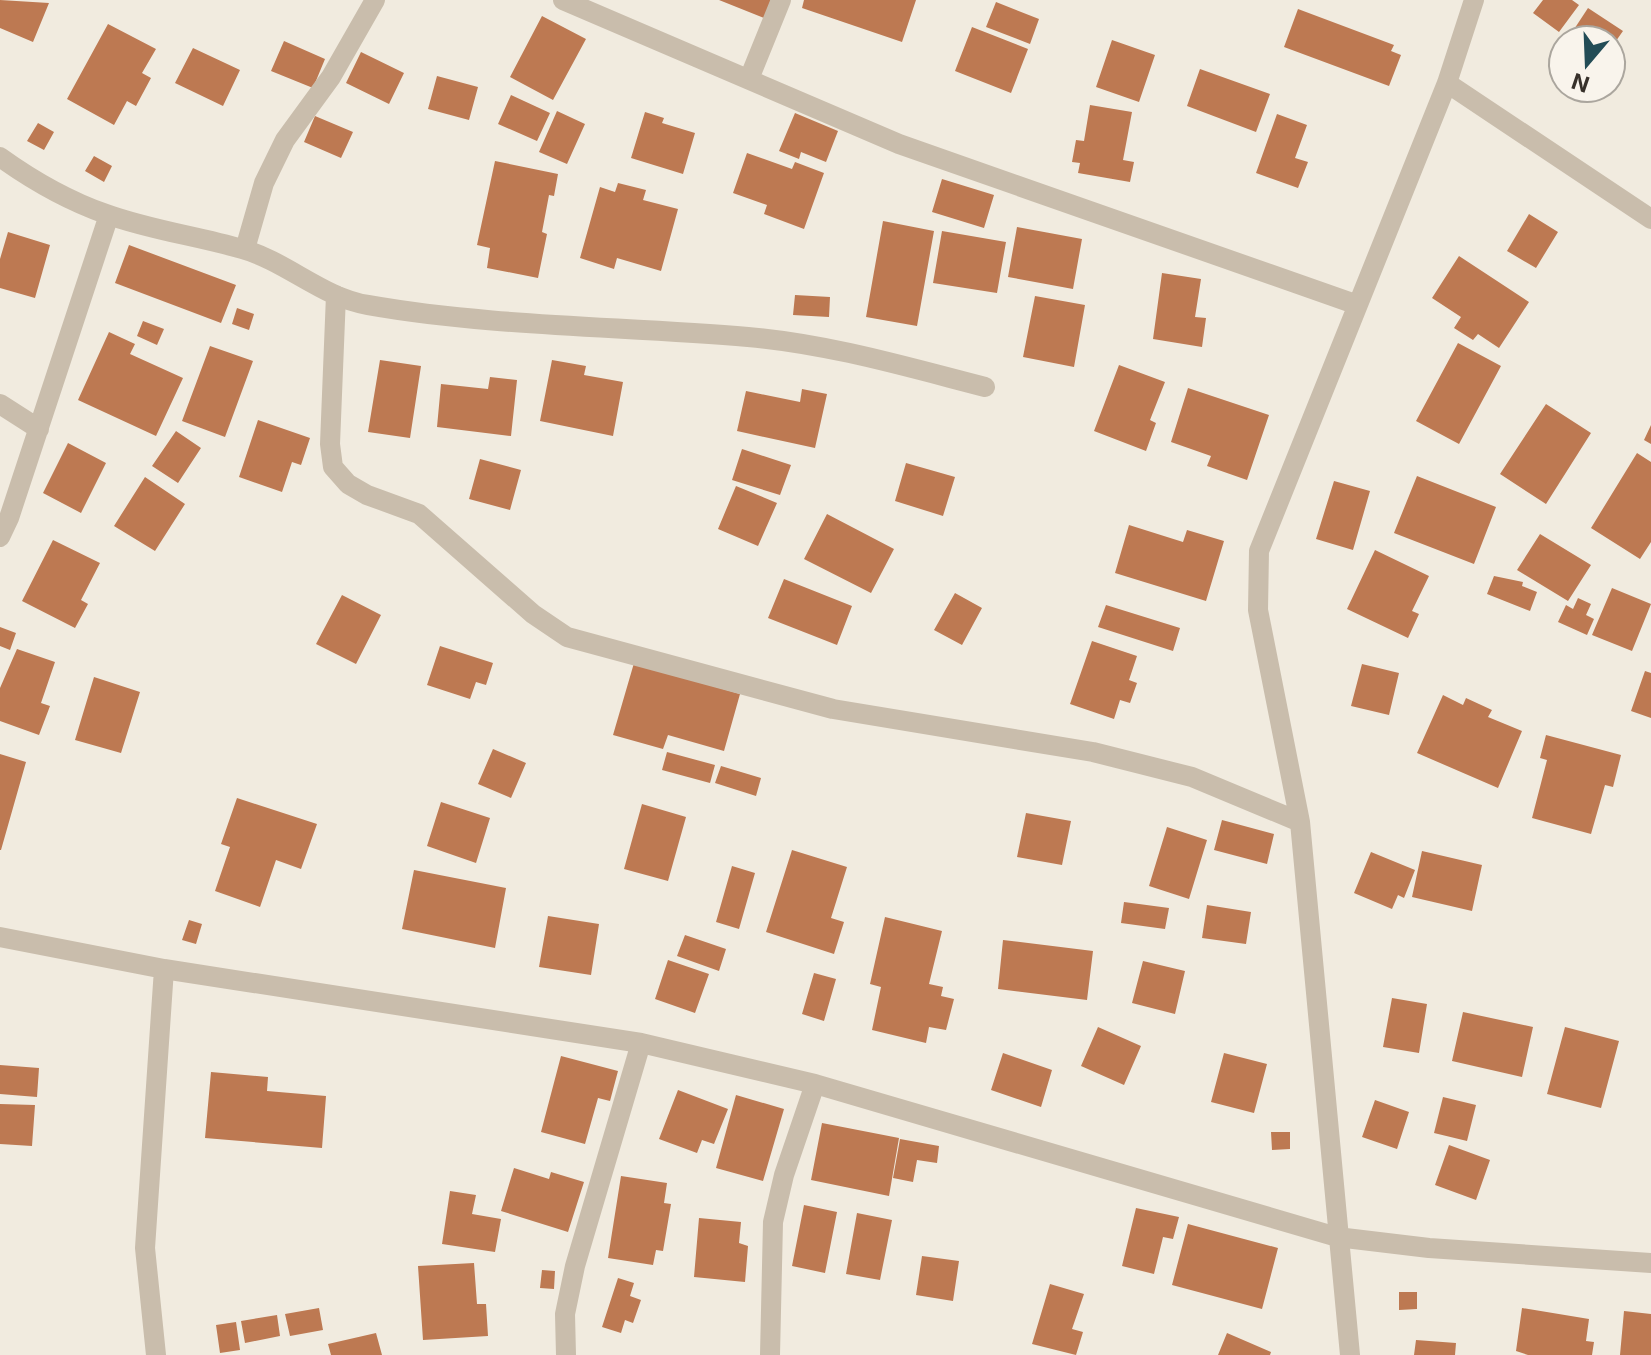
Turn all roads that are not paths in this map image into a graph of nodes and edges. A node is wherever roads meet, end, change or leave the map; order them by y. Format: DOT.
graph roads {
  1 [pos="375,0"];
  2 [pos="563,0"];
  3 [pos="781,0"];
  4 [pos="1474,0"];
  5 [pos="749,79"];
  6 [pos="1447,83"];
  7 [pos="0,157"];
  8 [pos="109,215"];
  9 [pos="1651,219"];
  10 [pos="245,249"];
  11 [pos="336,295"];
  12 [pos="1355,304"];
  13 [pos="985,387"];
  14 [pos="0,404"];
  15 [pos="39,429"];
  16 [pos="0,537"];
  17 [pos="1300,822"];
  18 [pos="0,937"];
  19 [pos="164,969"];
  20 [pos="641,1043"];
  21 [pos="815,1084"];
  22 [pos="1337,1237"];
  23 [pos="1651,1263"];
  24 [pos="156,1355"];
  25 [pos="566,1355"];
  26 [pos="770,1355"];
  27 [pos="1350,1355"];
  1 -- 10 [label="street"];
  2 -- 5 [label="street"];
  3 -- 5 [label="street"];
  4 -- 6 [label="street"];
  5 -- 12 [label="street"];
  6 -- 9 [label="street"];
  6 -- 12 [label="street"];
  7 -- 8 [label="street"];
  8 -- 10 [label="street"];
  8 -- 15 [label="street"];
  10 -- 11 [label="street"];
  11 -- 13 [label="street"];
  11 -- 17 [label="street"];
  12 -- 17 [label="street"];
  14 -- 15 [label="street"];
  15 -- 16 [label="street"];
  17 -- 22 [label="street"];
  18 -- 19 [label="street"];
  19 -- 20 [label="street"];
  19 -- 24 [label="street"];
  20 -- 21 [label="street"];
  20 -- 25 [label="street"];
  21 -- 22 [label="street"];
  21 -- 26 [label="street"];
  22 -- 23 [label="street"];
  22 -- 27 [label="street"];
}
